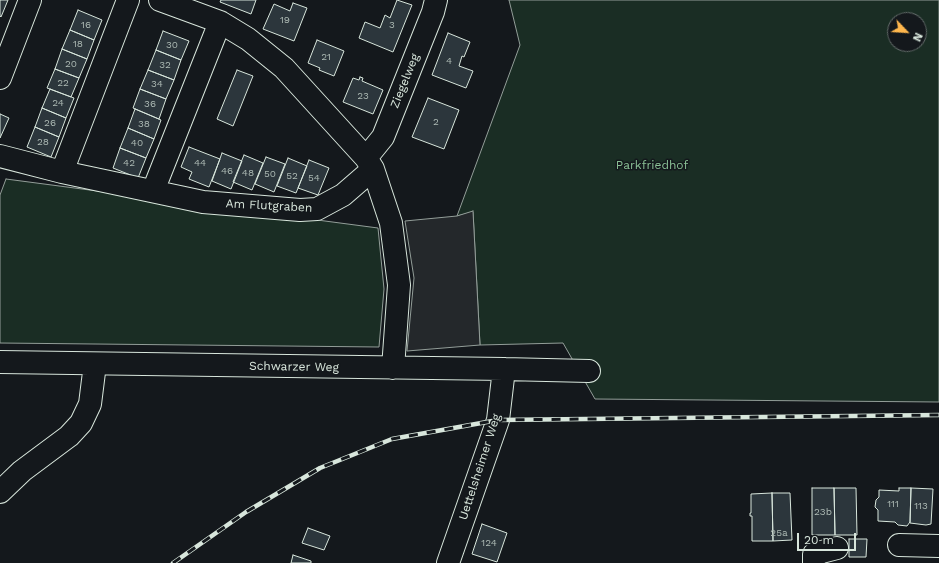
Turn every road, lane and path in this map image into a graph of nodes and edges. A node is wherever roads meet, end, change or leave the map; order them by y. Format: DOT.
graph roads {
  1 [pos="30,0"];
  2 [pos="128,0"];
  3 [pos="160,0"];
  4 [pos="436,0"];
  5 [pos="220,22"];
  6 [pos="0,78"];
  7 [pos="0,156"];
  8 [pos="369,164"];
  9 [pos="62,172"];
  10 [pos="153,191"];
  11 [pos="0,362"];
  12 [pos="95,364"];
  13 [pos="393,368"];
  14 [pos="504,369"];
  15 [pos="589,372"];
  16 [pos="0,492"];
  17 [pos="899,544"];
  18 [pos="837,548"];
  19 [pos="937,552"];
  20 [pos="448,563"];
  21 [pos="814,563"];
  1 -- 6 [label="street"];
  2 -- 9 [label="street"];
  3 -- 5 [label="street"];
  4 -- 8 [label="street, Ziegelweg"];
  5 -- 8 [label="street"];
  5 -- 10 [label="street"];
  7 -- 9 [label="street, Am Flutgraben"];
  8 -- 10 [label="street, Am Flutgraben"];
  8 -- 13 [label="street"];
  9 -- 10 [label="street, Am Flutgraben"];
  11 -- 12 [label="street, Schwarzer Weg"];
  12 -- 13 [label="street, Schwarzer Weg"];
  12 -- 16 [label="street"];
  13 -- 14 [label="street, Schwarzer Weg"];
  14 -- 15 [label="street, Schwarzer Weg"];
  14 -- 20 [label="street, Uettelsheimer Weg"];
  17 -- 19 [label="street"];
  18 -- 21 [label="street"];
}
